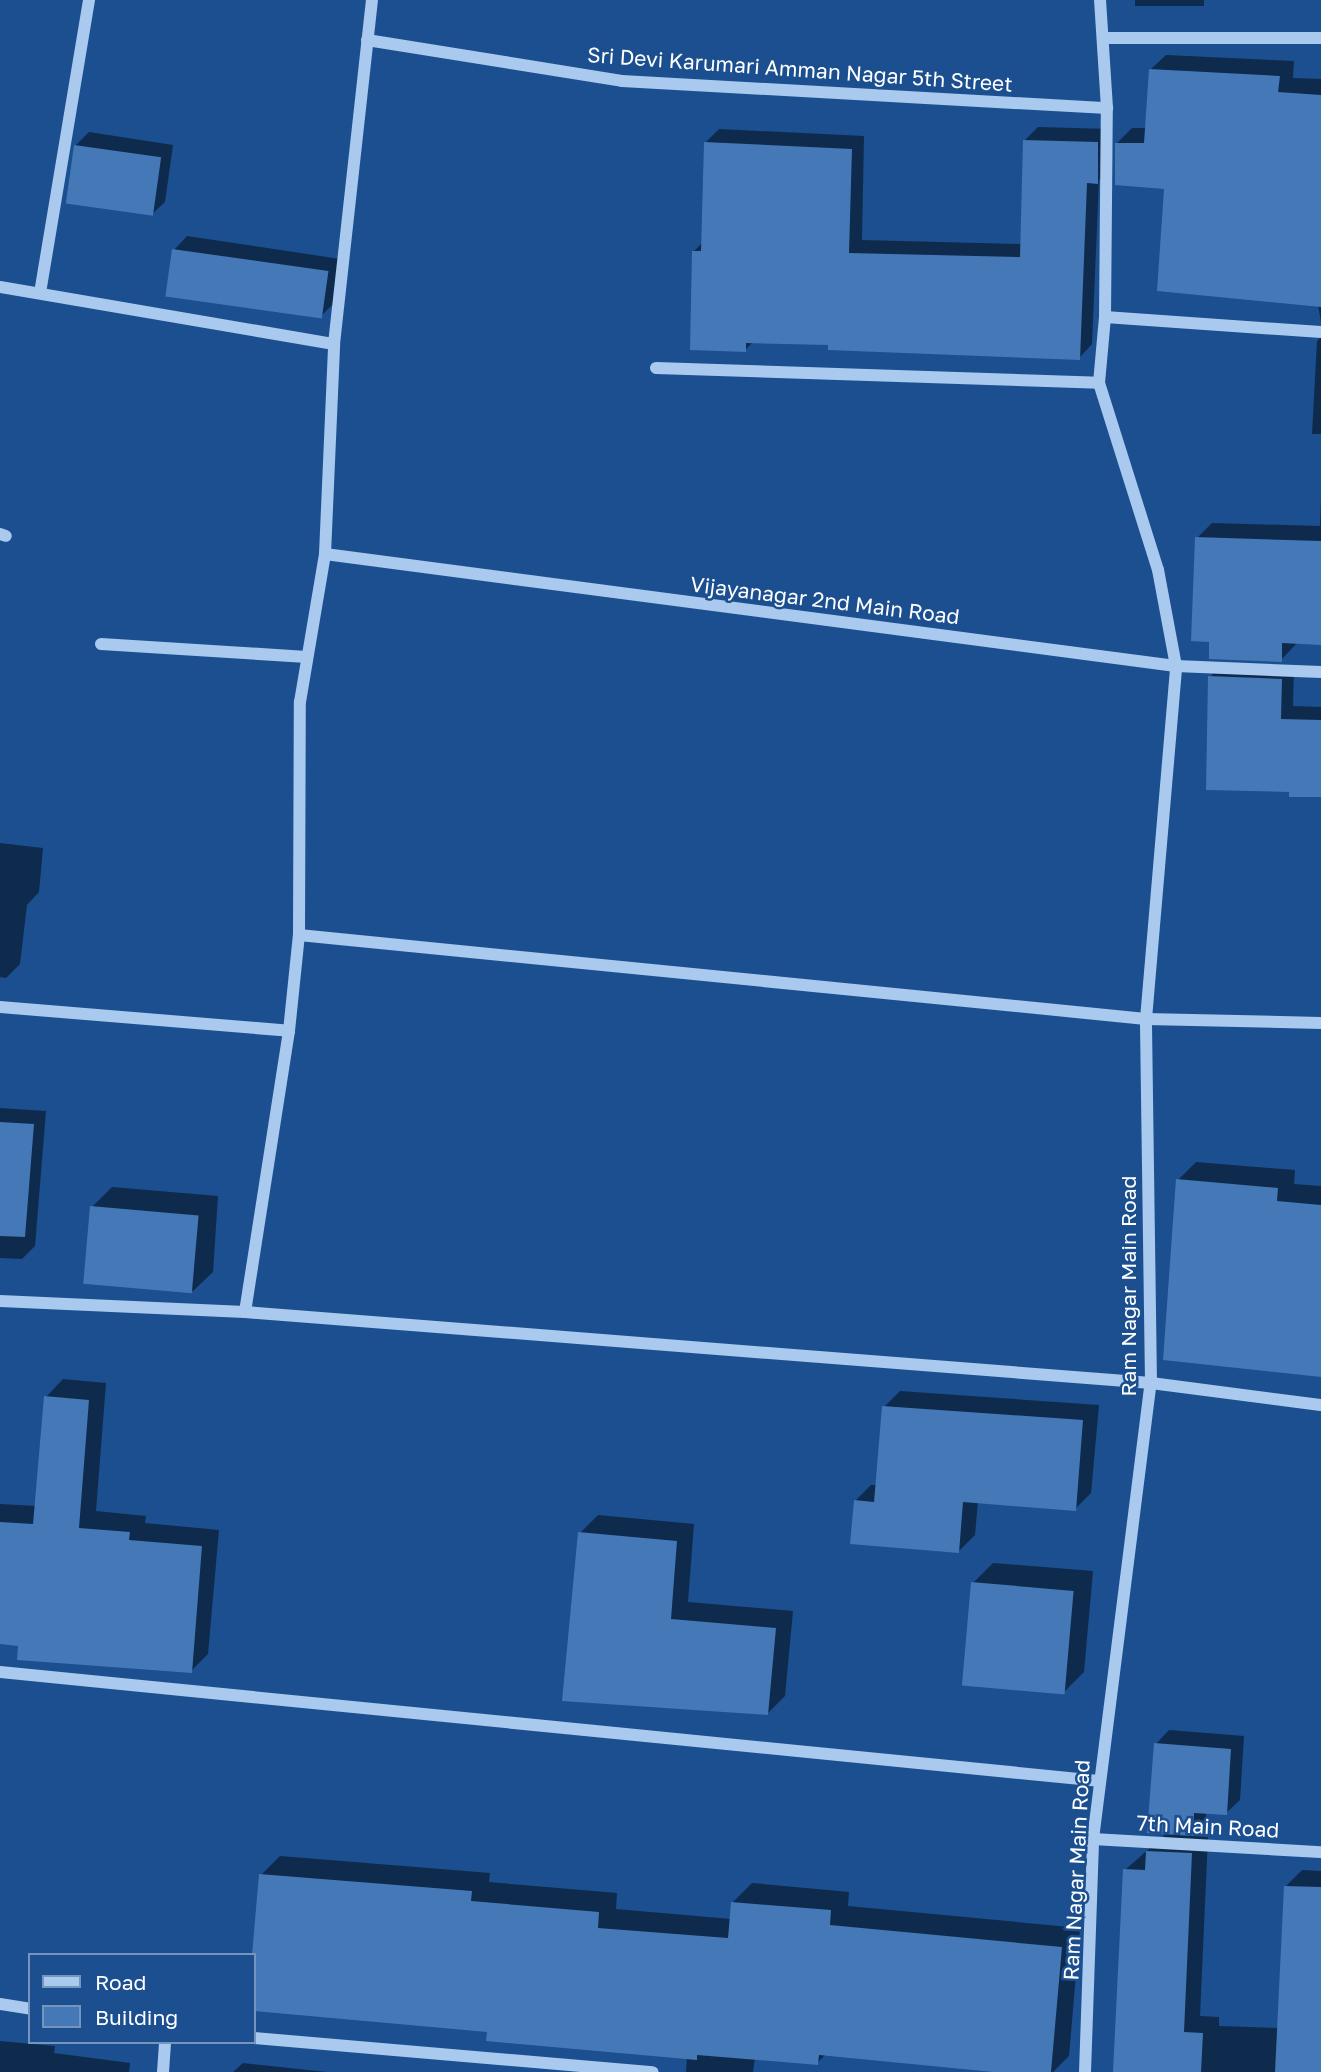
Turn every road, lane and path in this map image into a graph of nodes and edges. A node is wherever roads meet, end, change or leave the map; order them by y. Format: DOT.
graph roads {
  1 [pos="89,0"];
  2 [pos="372,0"];
  3 [pos="1100,0"];
  4 [pos="1102,38"];
  5 [pos="1321,38"];
  6 [pos="367,40"];
  7 [pos="1107,108"];
  8 [pos="0,286"];
  9 [pos="40,293"];
  10 [pos="1105,317"];
  11 [pos="1321,332"];
  12 [pos="334,344"];
  13 [pos="656,368"];
  14 [pos="1099,383"];
  15 [pos="325,554"];
  16 [pos="101,644"];
  17 [pos="307,657"];
  18 [pos="1176,666"];
  19 [pos="1321,672"];
  20 [pos="299,935"];
  21 [pos="0,1007"];
  22 [pos="1146,1019"];
  23 [pos="1321,1023"];
  24 [pos="289,1031"];
  25 [pos="0,1301"];
  26 [pos="245,1312"];
  27 [pos="1151,1383"];
  28 [pos="1321,1405"];
  29 [pos="0,1672"];
  30 [pos="1099,1781"];
  31 [pos="1093,1839"];
  32 [pos="1321,1852"];
  33 [pos="0,2004"];
  34 [pos="28,2008"];
  35 [pos="256,2038"];
  36 [pos="165,2044"];
  37 [pos="163,2072"];
  38 [pos="653,2072"];
  39 [pos="1086,2072"];
  1 -- 9 [label="street"];
  2 -- 6 [label="street"];
  3 -- 4 [label="street"];
  4 -- 5 [label="street"];
  4 -- 7 [label="street"];
  6 -- 7 [label="street, Sri Devi Karumari Amman Nagar 5th Street"];
  6 -- 12 [label="street"];
  7 -- 10 [label="street"];
  8 -- 9 [label="street"];
  9 -- 12 [label="street"];
  10 -- 11 [label="street"];
  10 -- 14 [label="street"];
  12 -- 15 [label="street"];
  13 -- 14 [label="street"];
  14 -- 18 [label="street, Ram Nagar Main Road"];
  15 -- 17 [label="street"];
  15 -- 18 [label="street, Vijayanagar 2nd Main Road"];
  16 -- 17 [label="street"];
  17 -- 20 [label="street"];
  18 -- 19 [label="street, Vijayanagar 2nd Main Road"];
  18 -- 22 [label="street, Ram Nagar Main Road"];
  20 -- 22 [label="street"];
  20 -- 24 [label="street"];
  21 -- 24 [label="street"];
  22 -- 23 [label="street"];
  22 -- 27 [label="street, Ram Nagar Main Road"];
  24 -- 26 [label="street"];
  25 -- 26 [label="street"];
  26 -- 27 [label="street"];
  27 -- 28 [label="street"];
  27 -- 30 [label="street, Ram Nagar Main Road"];
  29 -- 30 [label="street"];
  30 -- 31 [label="street, Ram Nagar Main Road"];
  31 -- 32 [label="street, 7th Main Road"];
  31 -- 39 [label="street, Ram Nagar Main Road"];
  33 -- 34 [label="street"];
  35 -- 38 [label="street"];
  36 -- 37 [label="street"];
}
